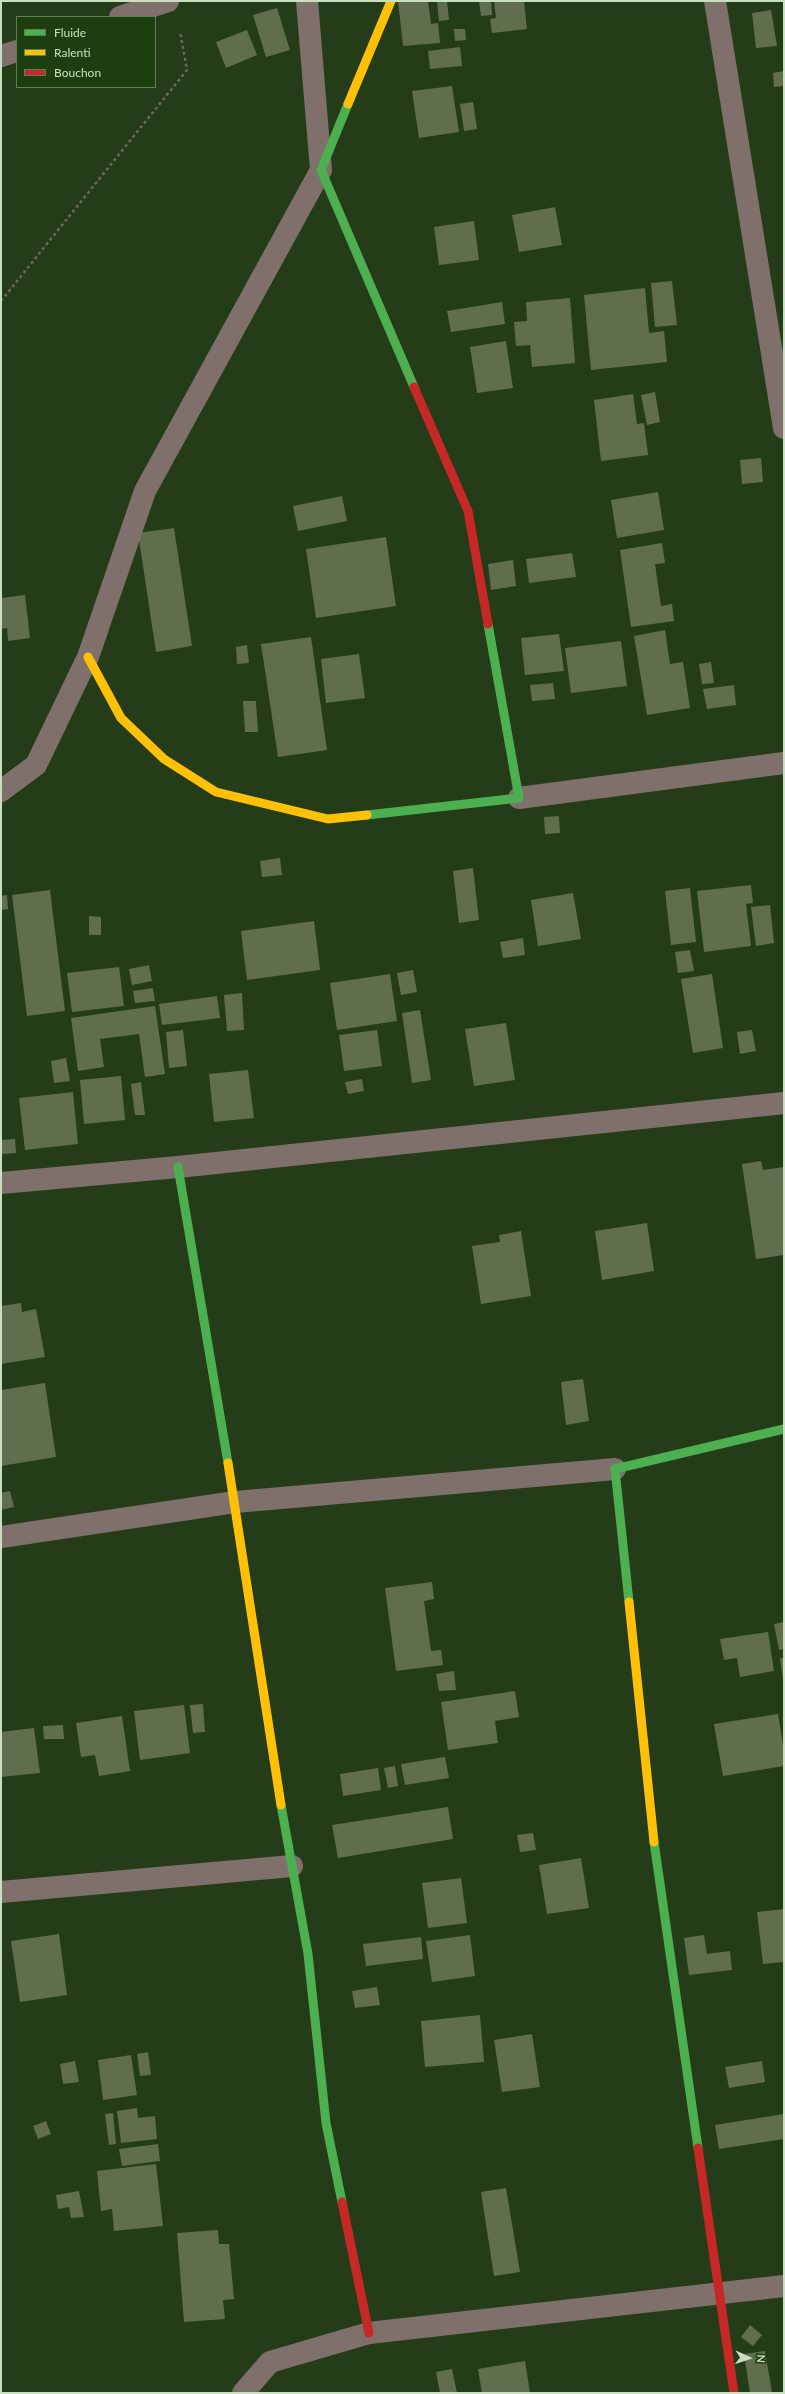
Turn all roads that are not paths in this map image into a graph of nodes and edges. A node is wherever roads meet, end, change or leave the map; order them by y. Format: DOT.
graph roads {
  1 [pos="168,1"];
  2 [pos="307,1"];
  3 [pos="391,1"];
  4 [pos="715,1"];
  5 [pos="123,16"];
  6 [pos="16,51"];
  7 [pos="1,56"];
  8 [pos="321,170"];
  9 [pos="784,428"];
  10 [pos="88,657"];
  11 [pos="784,763"];
  12 [pos="1,791"];
  13 [pos="519,798"];
  14 [pos="784,1103"];
  15 [pos="178,1167"];
  16 [pos="1,1183"];
  17 [pos="784,1429"];
  18 [pos="615,1469"];
  19 [pos="235,1502"];
  20 [pos="1,1537"];
  21 [pos="292,1866"];
  22 [pos="1,1892"];
  23 [pos="784,2286"];
  24 [pos="721,2294"];
  25 [pos="369,2333"];
  26 [pos="243,2393"];
  27 [pos="734,2393"];
  1 -- 5 [label="street"];
  2 -- 8 [label="street"];
  3 -- 8 [label="street"];
  4 -- 9 [label="street"];
  6 -- 7 [label="street"];
  8 -- 10 [label="street"];
  8 -- 13 [label="street"];
  10 -- 12 [label="street"];
  10 -- 13 [label="street"];
  11 -- 13 [label="street"];
  14 -- 15 [label="street"];
  15 -- 16 [label="street"];
  15 -- 19 [label="street"];
  17 -- 18 [label="street"];
  18 -- 19 [label="street"];
  18 -- 24 [label="street"];
  19 -- 20 [label="street"];
  19 -- 21 [label="street"];
  21 -- 22 [label="street"];
  21 -- 25 [label="street"];
  23 -- 24 [label="street"];
  24 -- 25 [label="street"];
  24 -- 27 [label="street"];
  25 -- 26 [label="street"];
}
